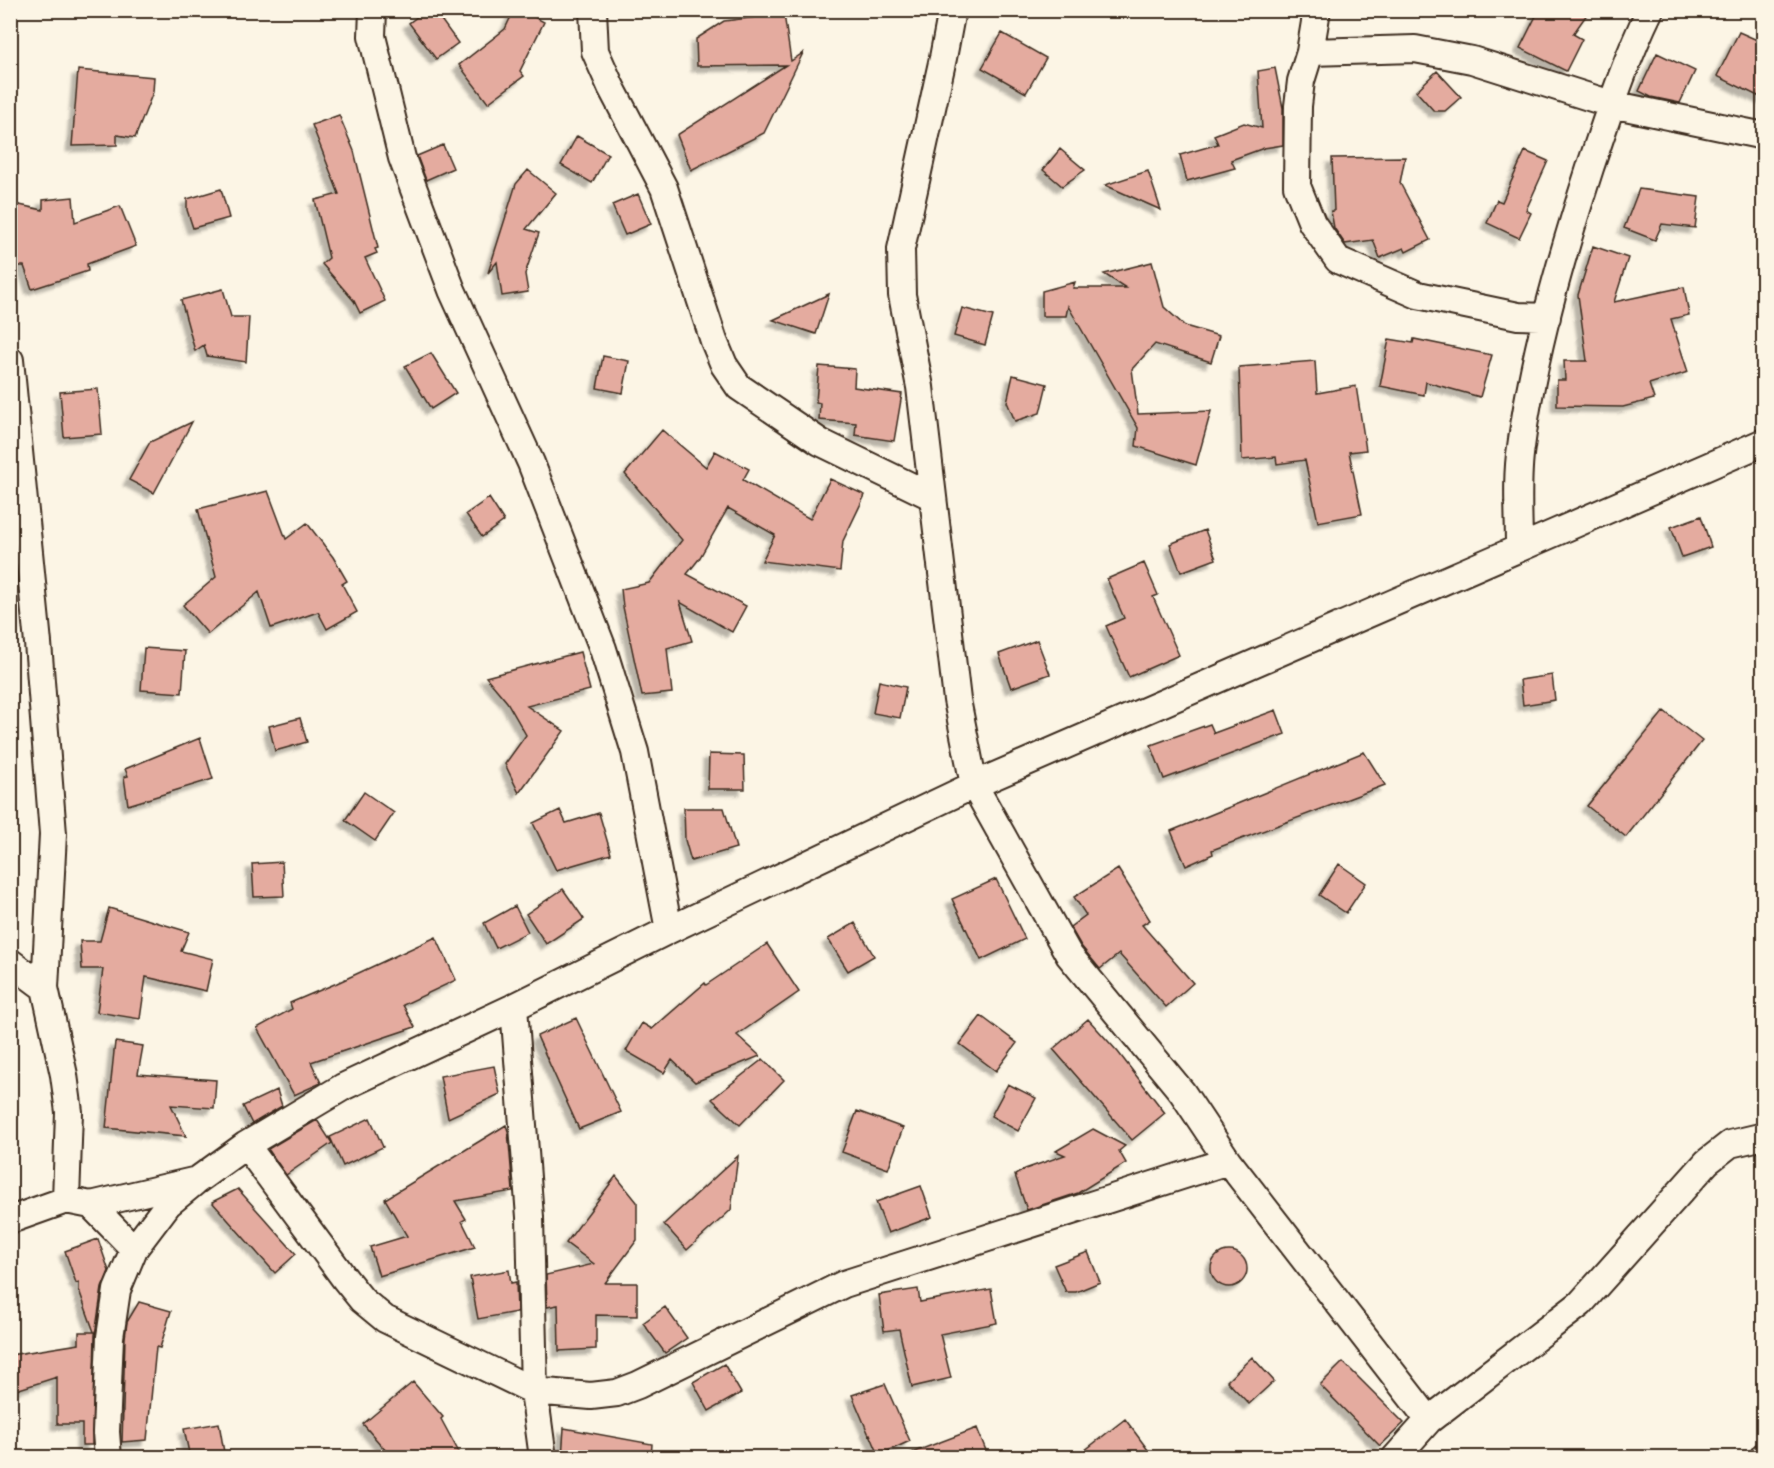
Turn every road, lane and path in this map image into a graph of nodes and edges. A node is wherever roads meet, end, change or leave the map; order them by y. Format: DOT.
graph roads {
  1 [pos="373,10"];
  2 [pos="593,10"];
  3 [pos="952,10"];
  4 [pos="1317,10"];
  5 [pos="1650,10"];
  6 [pos="1310,52"];
  7 [pos="1611,104"];
  8 [pos="1764,136"];
  9 [pos="1547,317"];
  10 [pos="10,360"];
  11 [pos="1764,442"];
  12 [pos="933,497"];
  13 [pos="1519,548"];
  14 [pos="974,785"];
  15 [pos="669,930"];
  16 [pos="10,962"];
  17 [pos="45,988"];
  18 [pos="514,1007"];
  19 [pos="1764,1136"];
  20 [pos="246,1145"];
  21 [pos="1228,1161"];
  22 [pos="196,1181"];
  23 [pos="79,1203"];
  24 [pos="10,1220"];
  25 [pos="134,1249"];
  26 [pos="534,1391"];
  27 [pos="1429,1420"];
  28 [pos="108,1458"];
  29 [pos="543,1458"];
  30 [pos="1395,1458"];
  1 -- 15 [label="street"];
  2 -- 12 [label="street"];
  3 -- 12 [label="street"];
  4 -- 6 [label="street"];
  5 -- 7 [label="street"];
  6 -- 7 [label="street"];
  6 -- 9 [label="street"];
  7 -- 8 [label="street"];
  7 -- 9 [label="street"];
  9 -- 13 [label="street"];
  10 -- 17 [label="street"];
  11 -- 13 [label="street"];
  12 -- 14 [label="street"];
  13 -- 14 [label="street"];
  14 -- 15 [label="street"];
  14 -- 21 [label="street"];
  15 -- 18 [label="street"];
  16 -- 17 [label="street"];
  17 -- 23 [label="street"];
  18 -- 20 [label="street"];
  18 -- 26 [label="street"];
  19 -- 27 [label="street"];
  20 -- 22 [label="street"];
  20 -- 26 [label="street"];
  21 -- 26 [label="street"];
  21 -- 27 [label="street"];
  22 -- 23 [label="street"];
  22 -- 25 [label="street"];
  23 -- 24 [label="street"];
  23 -- 25 [label="street"];
  25 -- 28 [label="street"];
  26 -- 29 [label="street"];
  27 -- 30 [label="street"];
}
